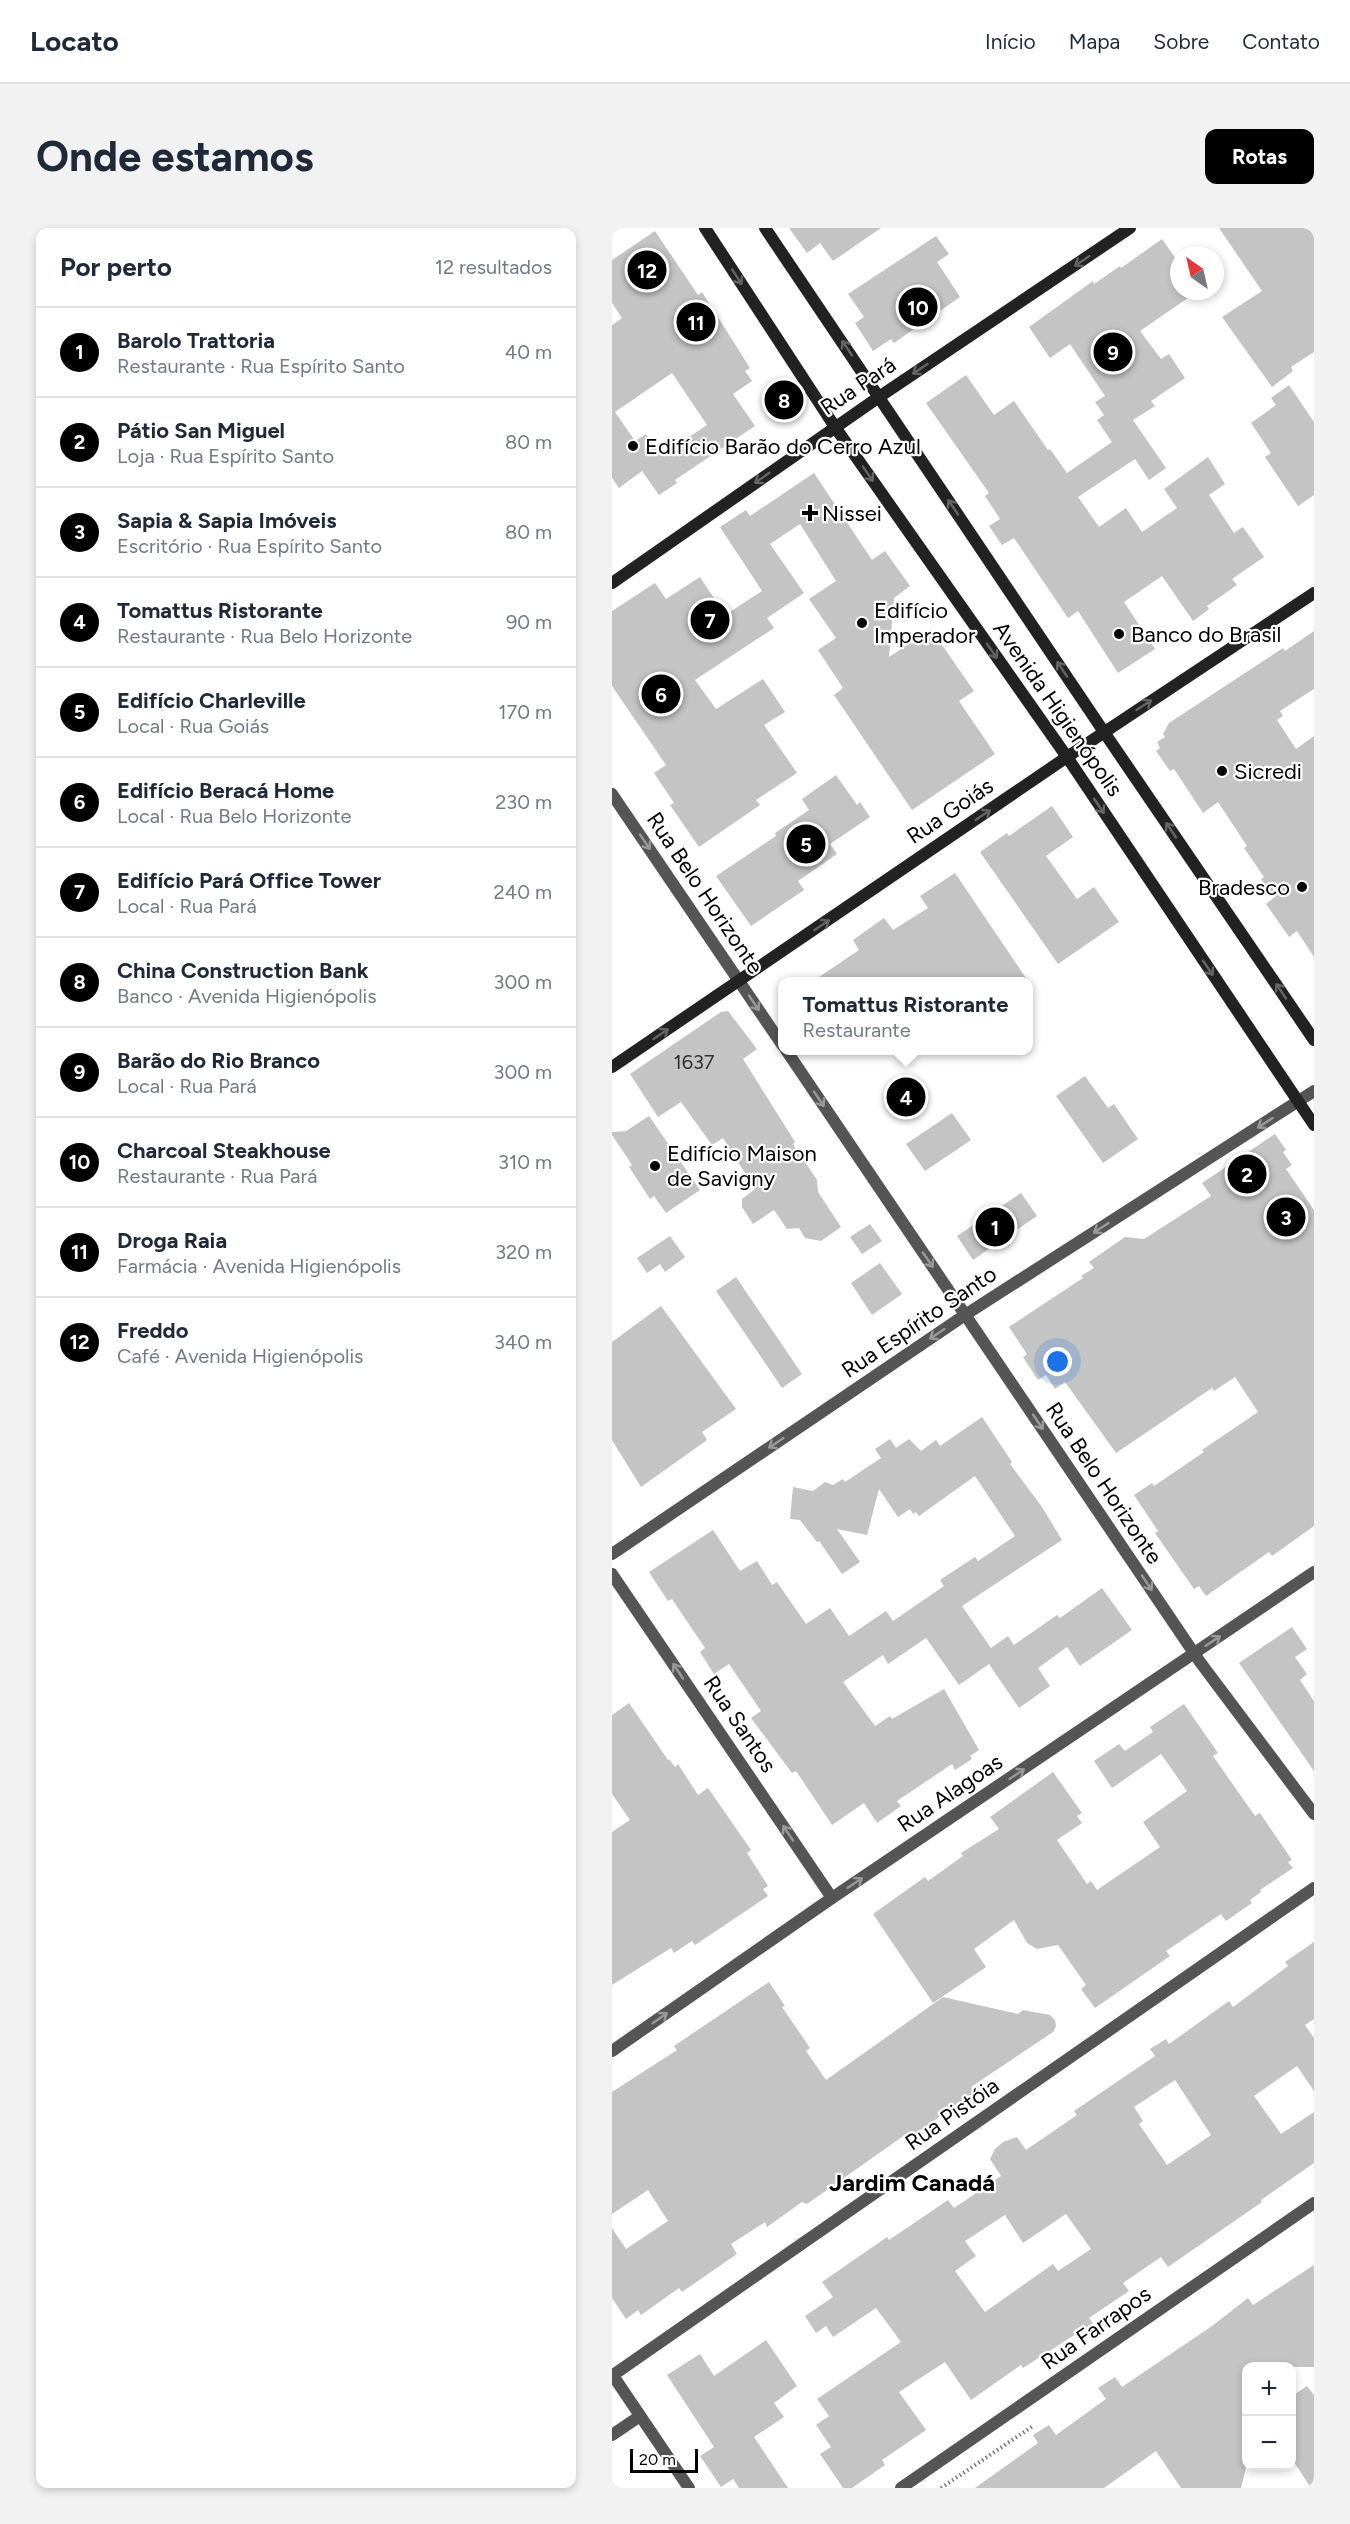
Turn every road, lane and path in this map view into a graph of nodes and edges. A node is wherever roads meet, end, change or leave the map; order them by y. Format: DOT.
graph roads {
  1 [pos="705,228"];
  2 [pos="765,228"];
  3 [pos="1130,228"];
  4 [pos="879,397"];
  5 [pos="835,427"];
  6 [pos="612,583"];
  7 [pos="1314,593"];
  8 [pos="1104,732"];
  9 [pos="1067,757"];
  10 [pos="612,794"];
  11 [pos="740,981"];
  12 [pos="778,1038"];
  13 [pos="1314,1040"];
  14 [pos="789,1055"];
  15 [pos="612,1067"];
  16 [pos="1314,1091"];
  17 [pos="1298,1102"];
  18 [pos="1314,1125"];
  19 [pos="965,1315"];
  20 [pos="612,1554"];
  21 [pos="1314,1572"];
  22 [pos="612,1574"];
  23 [pos="1194,1653"];
  24 [pos="1314,1814"];
  25 [pos="1314,1888"];
  26 [pos="832,1898"];
  27 [pos="612,2051"];
  28 [pos="1314,2203"];
  29 [pos="613,2375"];
  30 [pos="640,2415"];
  31 [pos="1033,2426"];
  32 [pos="612,2434"];
  33 [pos="689,2488"];
  34 [pos="901,2488"];
  35 [pos="941,2488"];
  1 -- 5 [label="main road, Avenida Higienópolis, one-way"];
  4 -- 2 [label="main road, Avenida Higienópolis, one-way"];
  3 -- 4 [label="main road, Rua Pará, one-way"];
  4 -- 5 [label="main road, Rua Pará"];
  8 -- 4 [label="main road, Avenida Higienópolis, one-way"];
  5 -- 6 [label="main road, Rua Pará, one-way"];
  5 -- 9 [label="main road, Avenida Higienópolis, one-way"];
  8 -- 7 [label="main road, Rua Goiás, one-way"];
  8 -- 9 [label="main road, Rua Goiás"];
  13 -- 8 [label="main road, Avenida Higienópolis, one-way"];
  11 -- 9 [label="main road, Rua Goiás, one-way"];
  9 -- 17 [label="main road, Avenida Higienópolis, one-way"];
  10 -- 11 [label="street, Rua Belo Horizonte, one-way"];
  11 -- 12 [label="street, Rua Belo Horizonte, one-way"];
  15 -- 11 [label="main road, Rua Goiás, one-way"];
  14 -- 19 [label="street, Rua Belo Horizonte, one-way"];
  16 -- 17 [label="street, Rua Espírito Santo"];
  17 -- 18 [label="main road, Avenida Higienópolis"];
  17 -- 19 [label="street, Rua Espírito Santo, one-way"];
  19 -- 20 [label="street, Rua Espírito Santo, one-way"];
  19 -- 23 [label="street, Rua Belo Horizonte, one-way"];
  23 -- 21 [label="street, Rua Alagoas, one-way"];
  26 -- 22 [label="street, Rua Santos, one-way"];
  23 -- 24 [label="street, Rua Belo Horizonte"];
  26 -- 23 [label="street, Rua Alagoas, one-way"];
  25 -- 29 [label="street, Rua Pistóia"];
  27 -- 26 [label="street, Rua Alagoas, one-way"];
  28 -- 34 [label="street, Rua Farrapos"];
  29 -- 30 [label="street"];
  30 -- 32 [label="street"];
  30 -- 33 [label="street"];
  31 -- 35 [label="path"];
}
